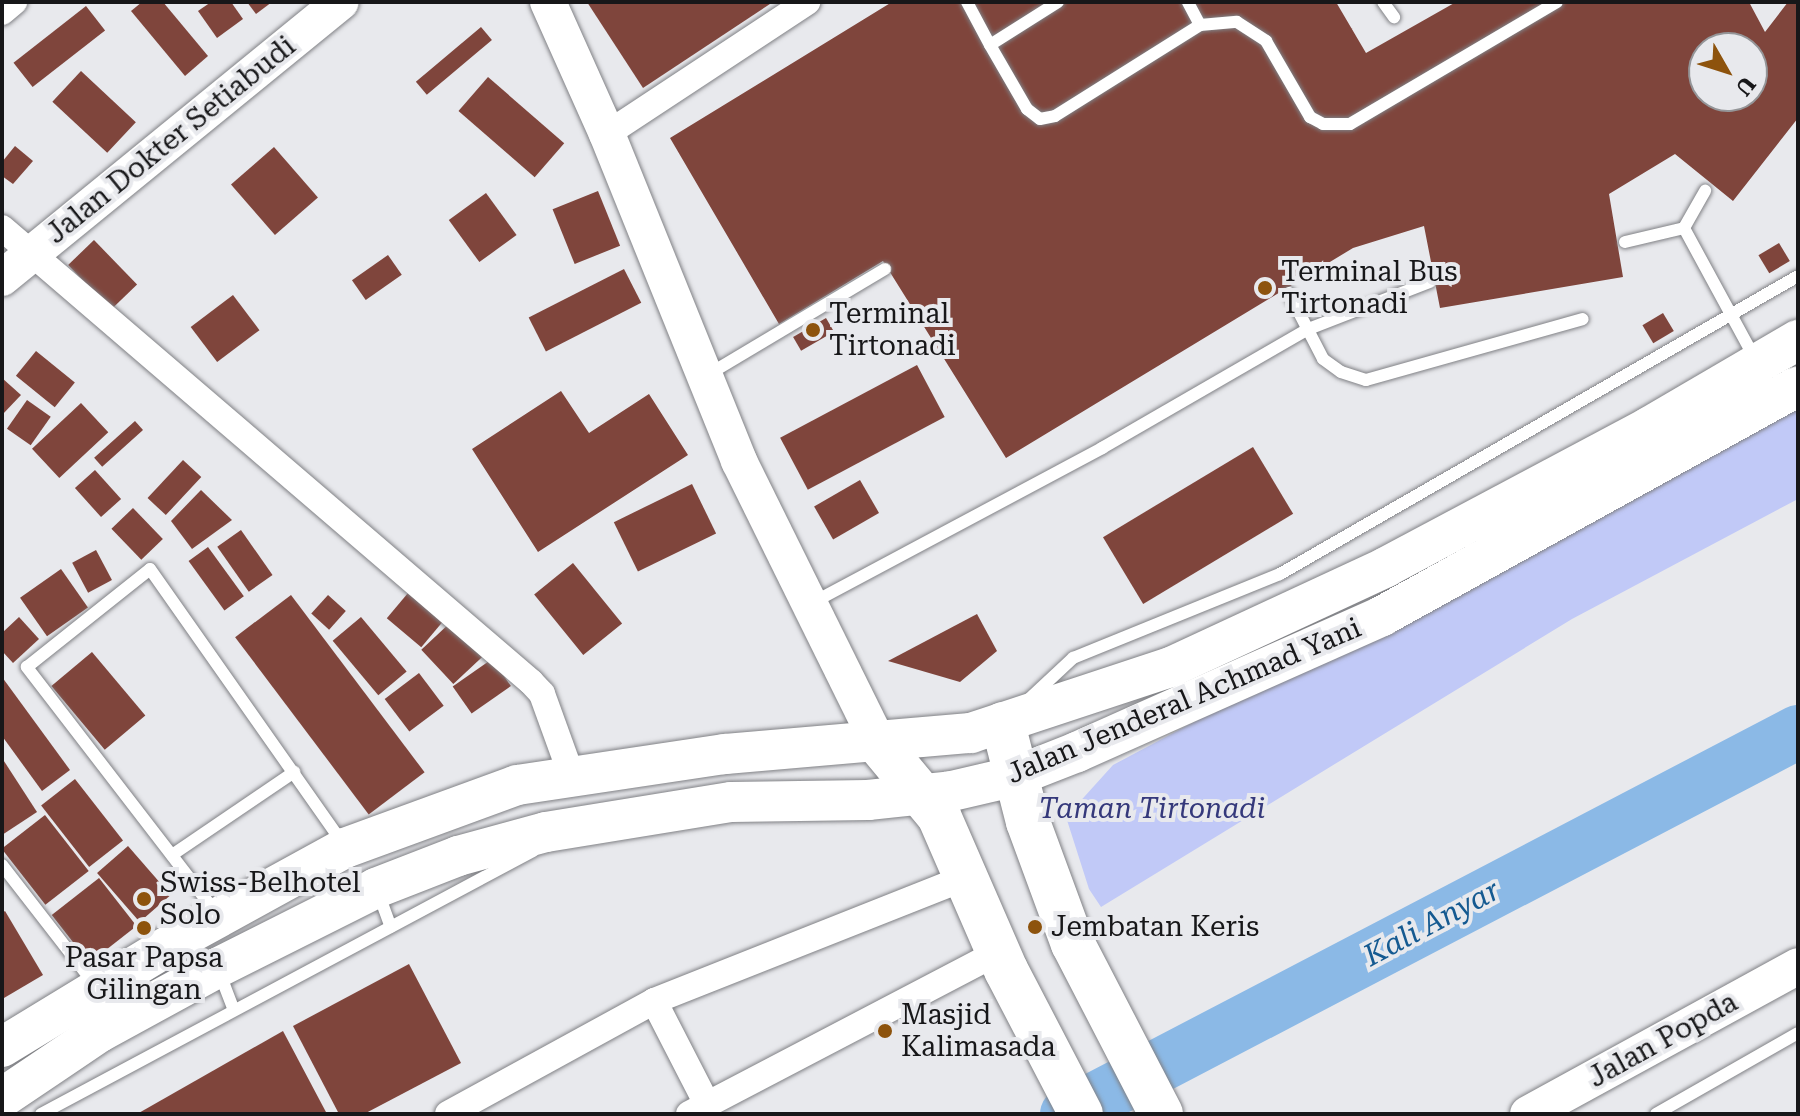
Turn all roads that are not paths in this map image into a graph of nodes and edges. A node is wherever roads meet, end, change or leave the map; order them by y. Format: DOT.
graph roads {
  1 [pos="14,2"];
  2 [pos="341,2"];
  3 [pos="548,2"];
  4 [pos="807,2"];
  5 [pos="967,2"];
  6 [pos="1058,2"];
  7 [pos="1188,2"];
  8 [pos="1383,2"];
  9 [pos="1557,2"];
  10 [pos="2,12"];
  11 [pos="1394,17"];
  12 [pos="1200,25"];
  13 [pos="990,45"];
  14 [pos="607,134"];
  15 [pos="1705,191"];
  16 [pos="2,228"];
  17 [pos="1684,228"];
  18 [pos="1625,242"];
  19 [pos="31,253"];
  20 [pos="885,269"];
  21 [pos="1798,276"];
  22 [pos="2,278"];
  23 [pos="1430,282"];
  24 [pos="1289,293"];
  25 [pos="1729,317"];
  26 [pos="1583,319"];
  27 [pos="1306,330"];
  28 [pos="1798,340"];
  29 [pos="1758,364"];
  30 [pos="707,376"];
  31 [pos="1798,386"];
  32 [pos="807,605"];
  33 [pos="1003,724"];
  34 [pos="879,744"];
  35 [pos="795,747"];
  36 [pos="294,772"];
  37 [pos="571,774"];
  38 [pos="1016,776"];
  39 [pos="924,796"];
  40 [pos="800,801"];
  41 [pos="546,832"];
  42 [pos="345,848"];
  43 [pos="172,855"];
  44 [pos="2,865"];
  45 [pos="967,877"];
  46 [pos="376,888"];
  47 [pos="219,916"];
  48 [pos="391,927"];
  49 [pos="1002,961"];
  50 [pos="1798,966"];
  51 [pos="217,968"];
  52 [pos="97,987"];
  53 [pos="654,1001"];
  54 [pos="233,1008"];
  55 [pos="1798,1033"];
  56 [pos="2,1047"];
  57 [pos="2,1098"];
  58 [pos="699,1110"];
  59 [pos="41,1114"];
  60 [pos="448,1114"];
  61 [pos="1081,1114"];
  62 [pos="1161,1114"];
  63 [pos="1528,1114"];
  64 [pos="1656,1114"];
  1 -- 10 [label="street"];
  2 -- 19 [label="street, Jalan Dokter Setiabudi"];
  3 -- 14 [label="street"];
  4 -- 14 [label="street"];
  5 -- 13 [label="lane"];
  6 -- 13 [label="lane"];
  7 -- 12 [label="lane"];
  8 -- 11 [label="lane"];
  9 -- 12 [label="lane"];
  12 -- 13 [label="lane"];
  14 -- 30 [label="street"];
  15 -- 17 [label="lane"];
  16 -- 19 [label="street"];
  17 -- 18 [label="lane"];
  17 -- 25 [label="lane"];
  19 -- 22 [label="street, Jalan Dokter Setiabudi"];
  19 -- 37 [label="street"];
  20 -- 30 [label="lane"];
  21 -- 25 [label="lane"];
  23 -- 27 [label="lane"];
  24 -- 27 [label="lane"];
  25 -- 29 [label="lane"];
  25 -- 33 [label="lane"];
  26 -- 27 [label="lane"];
  27 -- 32 [label="lane"];
  28 -- 29 [label="main road, Jalan Jenderal Achmad Yani"];
  29 -- 33 [label="main road, Jalan Jenderal Achmad Yani"];
  30 -- 32 [label="street"];
  31 -- 38 [label="main road, Jalan Jenderal Achmad Yani"];
  32 -- 34 [label="street"];
  33 -- 34 [label="main road, Jalan Jenderal Achmad Yani"];
  33 -- 38 [label="highway"];
  34 -- 35 [label="main road, Jalan Jenderal Achmad Yani"];
  34 -- 39 [label="highway"];
  35 -- 37 [label="main road, Jalan Jenderal Achmad Yani"];
  35 -- 40 [label="main road"];
  36 -- 42 [label="lane"];
  36 -- 43 [label="lane"];
  36 -- 43 [label="lane"];
  37 -- 42 [label="main road, Jalan Jenderal Achmad Yani"];
  38 -- 39 [label="main road, Jalan Jenderal Achmad Yani"];
  38 -- 62 [label="highway"];
  39 -- 40 [label="main road, Jalan Jenderal Achmad Yani"];
  39 -- 45 [label="highway"];
  40 -- 41 [label="main road, Jalan Jenderal Achmad Yani"];
  41 -- 46 [label="main road, Jalan Jenderal Achmad Yani"];
  41 -- 48 [label="lane"];
  42 -- 47 [label="main road, Jalan Jenderal Achmad Yani"];
  43 -- 47 [label="lane"];
  44 -- 52 [label="lane"];
  45 -- 49 [label="highway"];
  45 -- 53 [label="street"];
  46 -- 48 [label="lane"];
  46 -- 51 [label="main road, Jalan Jenderal Achmad Yani"];
  47 -- 52 [label="main road, Jalan Jenderal Achmad Yani"];
  48 -- 54 [label="lane"];
  49 -- 58 [label="street"];
  49 -- 61 [label="highway"];
  50 -- 63 [label="street, Jalan Popda"];
  51 -- 54 [label="lane"];
  51 -- 57 [label="main road, Jalan Jenderal Achmad Yani"];
  52 -- 56 [label="main road, Jalan Jenderal Achmad Yani"];
  53 -- 58 [label="street"];
  53 -- 60 [label="street"];
  54 -- 59 [label="lane"];
  55 -- 64 [label="lane"];
}
